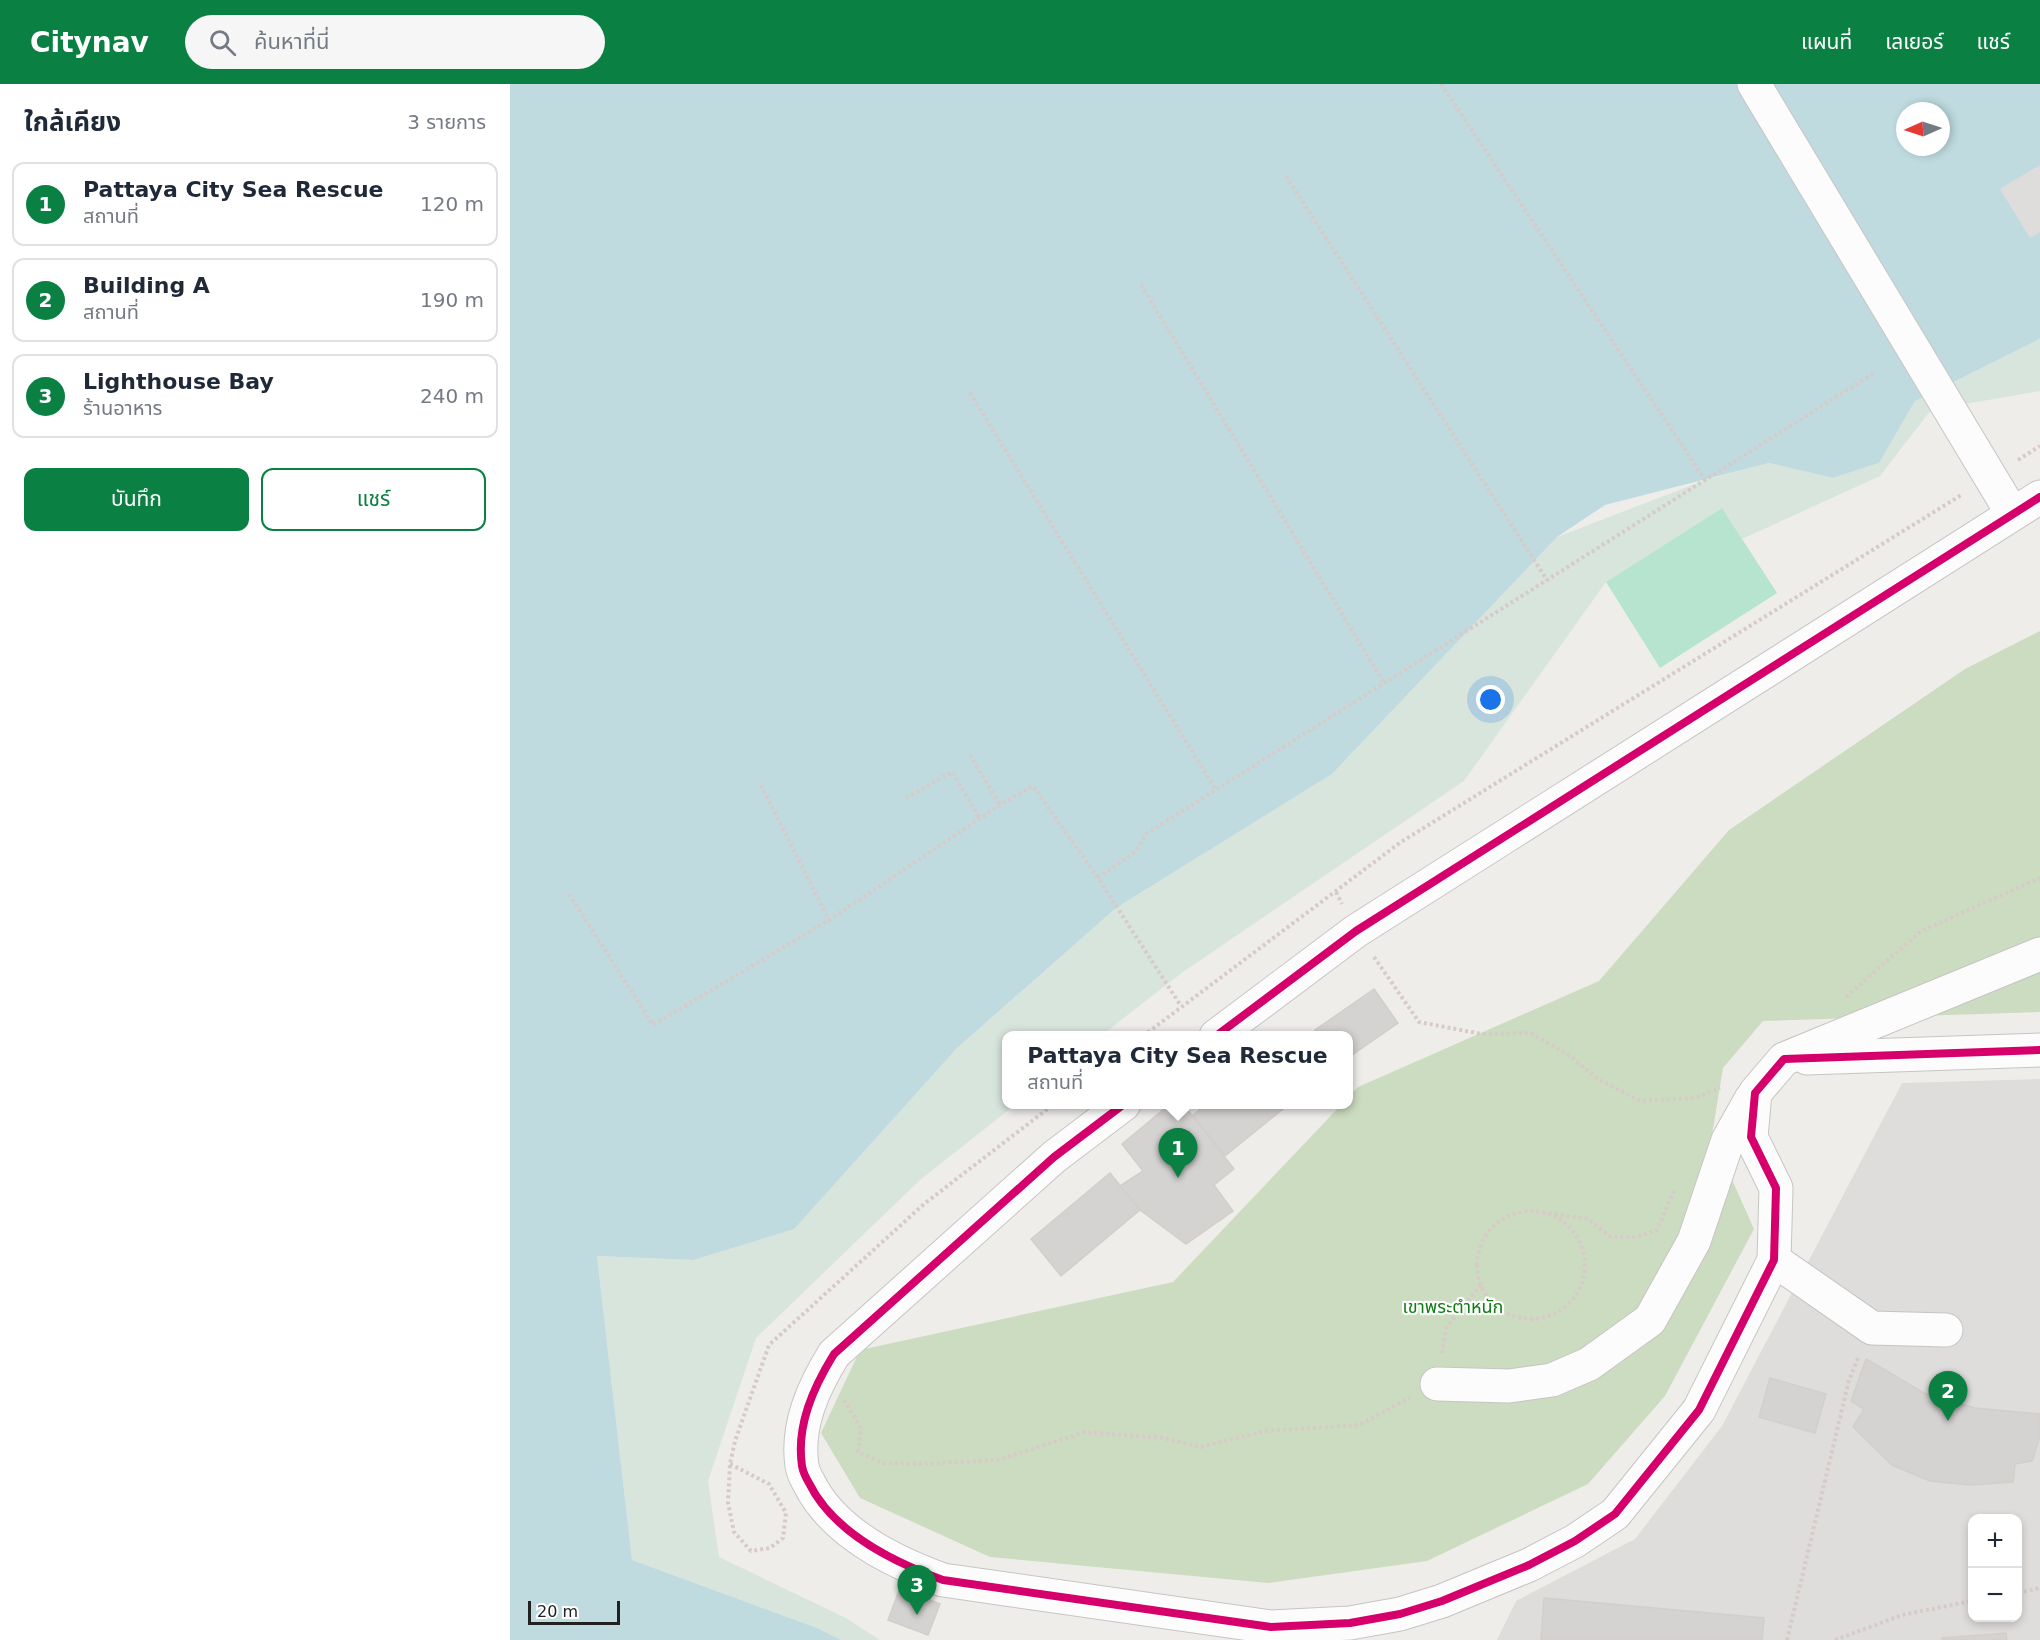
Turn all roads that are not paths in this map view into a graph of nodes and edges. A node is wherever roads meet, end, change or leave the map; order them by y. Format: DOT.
graph roads {
  1 [pos="1754,84"];
  2 [pos="2040,497"];
  3 [pos="2012,513"];
  4 [pos="2040,954"];
  5 [pos="1221,1031"];
  6 [pos="2040,1050"];
  7 [pos="1784,1059"];
  8 [pos="1755,1093"];
  9 [pos="1117,1109"];
  10 [pos="1773,1260"];
  11 [pos="1946,1329"];
  12 [pos="1437,1384"];
  1 -- 3 [label="street"];
  2 -- 3 [label="street"];
  3 -- 5 [label="street"];
  4 -- 7 [label="street"];
  6 -- 7 [label="street"];
  7 -- 8 [label="street"];
  8 -- 10 [label="street"];
  8 -- 12 [label="street"];
  9 -- 10 [label="street"];
  10 -- 11 [label="street"];
}
